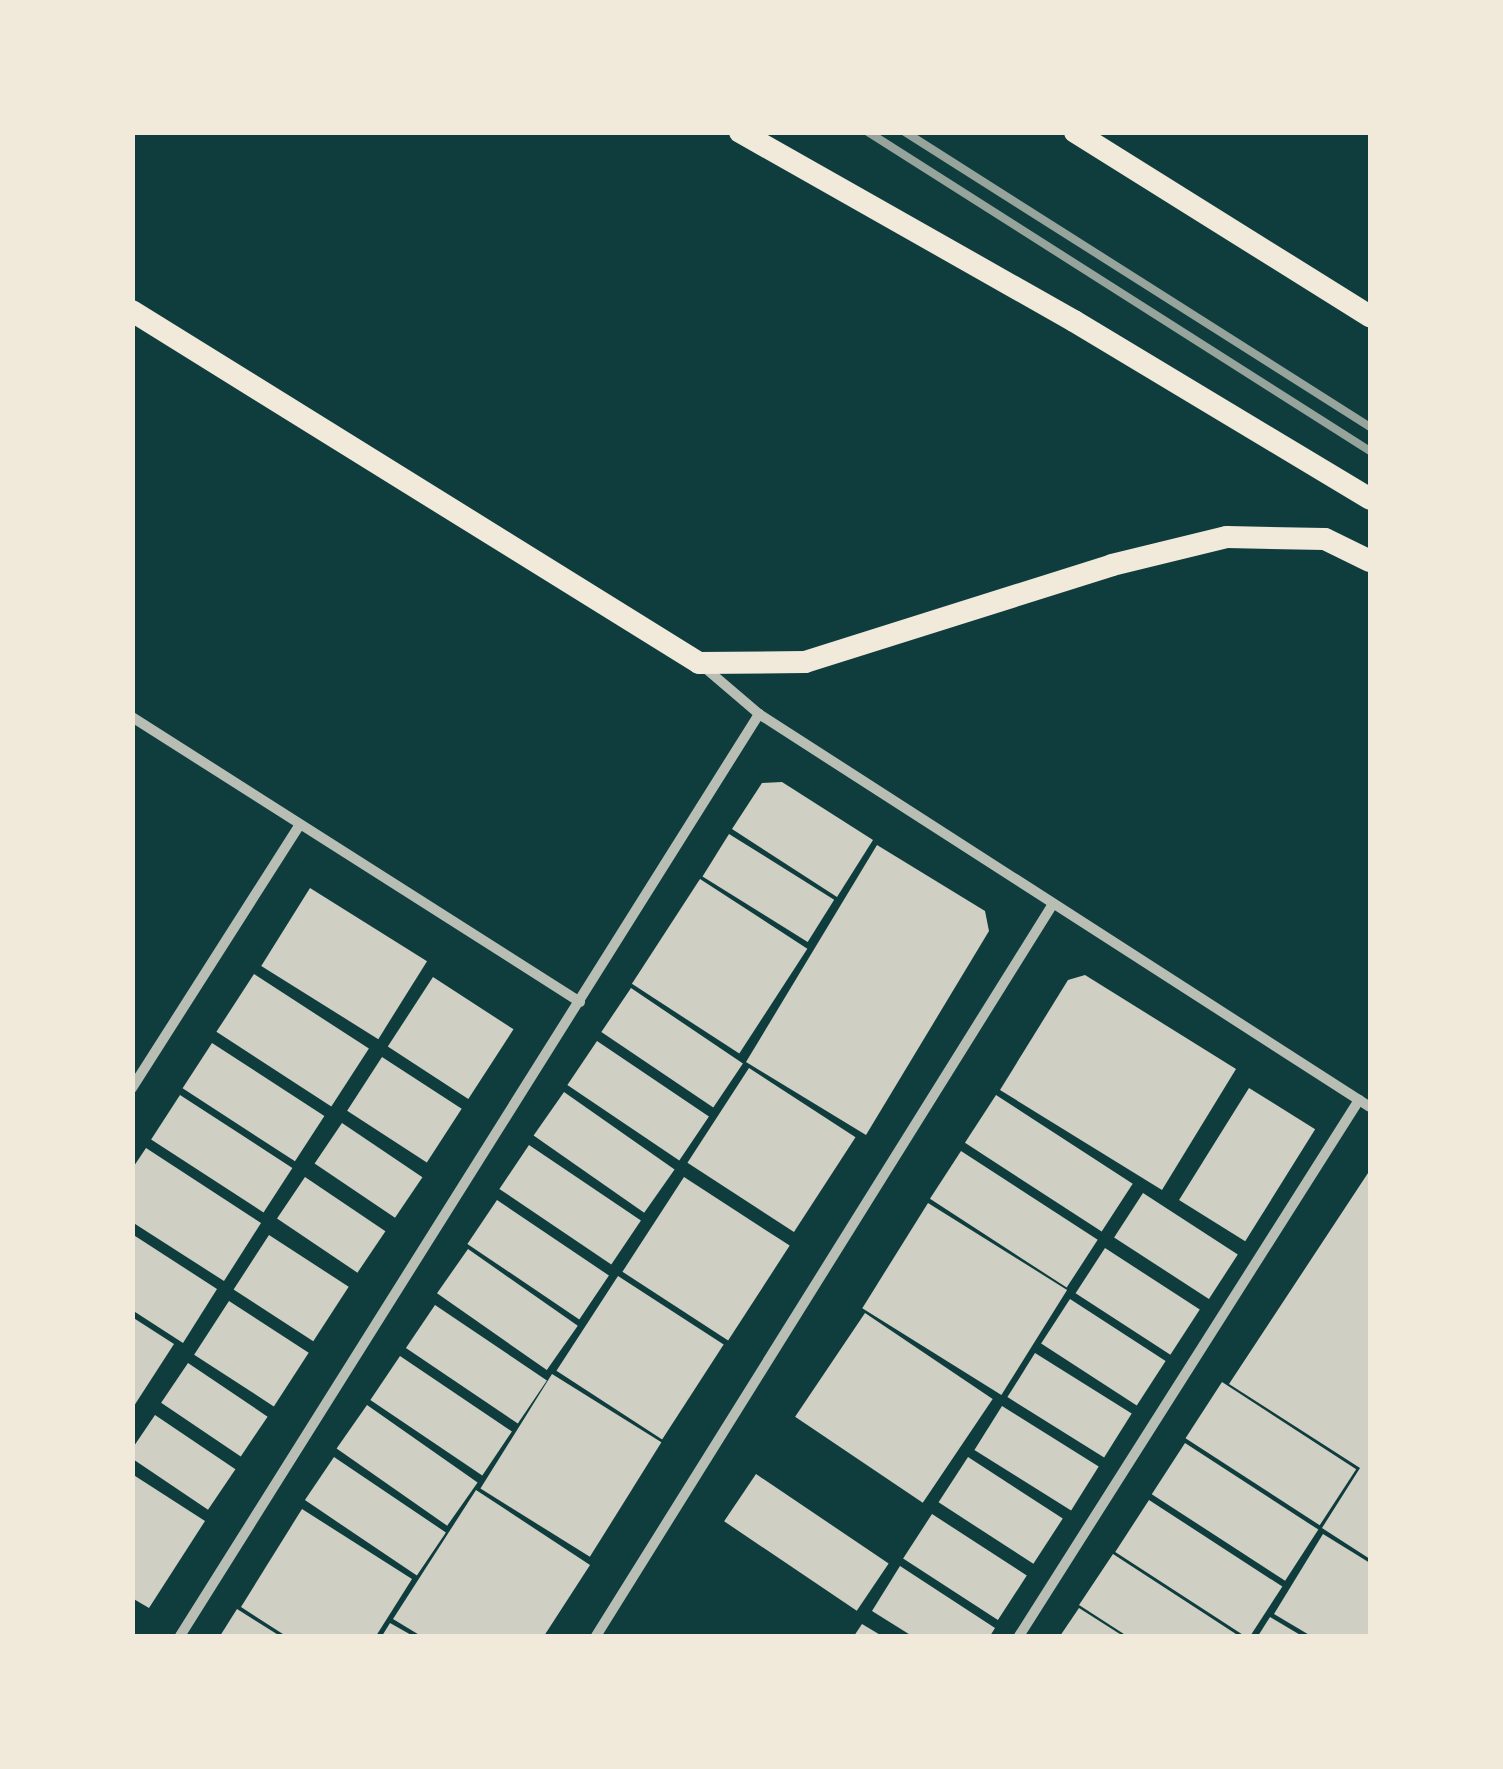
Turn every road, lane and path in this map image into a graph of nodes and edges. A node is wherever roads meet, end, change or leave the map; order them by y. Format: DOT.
graph roads {
  1 [pos="740,132"];
  2 [pos="1075,132"];
  3 [pos="132,311"];
  4 [pos="1370,316"];
  5 [pos="1370,499"];
  6 [pos="1370,560"];
  7 [pos="698,663"];
  8 [pos="759,714"];
  9 [pos="132,716"];
  10 [pos="299,826"];
  11 [pos="1051,907"];
  12 [pos="580,1002"];
  13 [pos="132,1088"];
  14 [pos="1359,1100"];
  15 [pos="1370,1107"];
  16 [pos="180,1636"];
  17 [pos="596,1636"];
  18 [pos="1019,1636"];
  1 -- 5 [label="main road"];
  2 -- 4 [label="main road"];
  3 -- 7 [label="main road"];
  6 -- 7 [label="main road"];
  7 -- 8 [label="street"];
  8 -- 11 [label="street"];
  8 -- 12 [label="street"];
  9 -- 10 [label="street"];
  10 -- 12 [label="street"];
  10 -- 13 [label="street"];
  11 -- 14 [label="street"];
  11 -- 17 [label="street"];
  12 -- 16 [label="street"];
  14 -- 15 [label="street"];
  14 -- 18 [label="street"];
}
